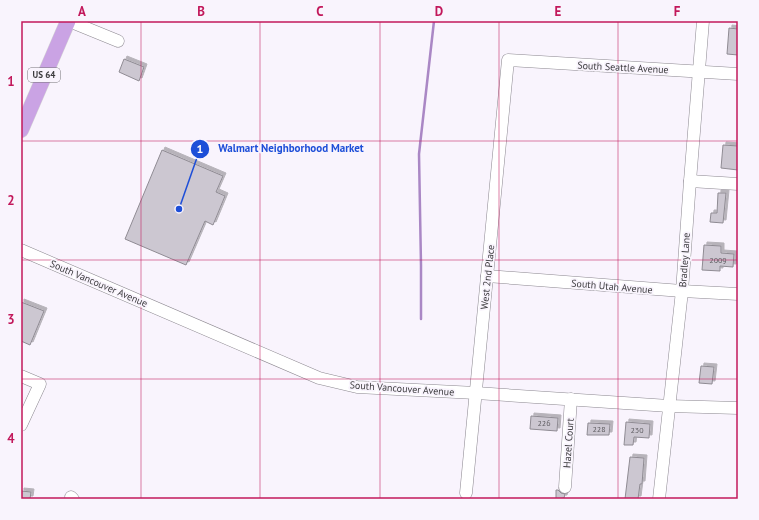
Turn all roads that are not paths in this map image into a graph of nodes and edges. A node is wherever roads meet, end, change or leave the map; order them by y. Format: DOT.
graph roads {
  1 [pos="68,21"];
  2 [pos="703,21"];
  3 [pos="118,42"];
  4 [pos="508,60"];
  5 [pos="699,72"];
  6 [pos="738,74"];
  7 [pos="22,125"];
  8 [pos="690,181"];
  9 [pos="738,184"];
  10 [pos="21,250"];
  11 [pos="487,276"];
  12 [pos="682,291"];
  13 [pos="738,294"];
  14 [pos="21,376"];
  15 [pos="476,393"];
  16 [pos="571,399"];
  17 [pos="669,406"];
  18 [pos="738,408"];
  19 [pos="21,425"];
  20 [pos="565,487"];
  21 [pos="466,494"];
  22 [pos="659,499"];
  1 -- 3 [label="street"];
  1 -- 7 [label="main road, US 64"];
  2 -- 5 [label="street, Bradley Lane"];
  4 -- 5 [label="street, South Seattle Avenue"];
  4 -- 11 [label="street, West 2nd Place"];
  5 -- 6 [label="street, South Seattle Avenue"];
  5 -- 8 [label="street, Bradley Lane"];
  8 -- 9 [label="street"];
  8 -- 12 [label="street, Bradley Lane"];
  10 -- 15 [label="street, South Vancouver Avenue"];
  11 -- 12 [label="street, South Utah Avenue"];
  11 -- 15 [label="street, West 2nd Place"];
  12 -- 13 [label="street, South Utah Avenue"];
  12 -- 17 [label="street, Bradley Lane"];
  14 -- 19 [label="street"];
  15 -- 16 [label="street, South Vancouver Avenue"];
  15 -- 21 [label="street, West 2nd Place"];
  16 -- 17 [label="street, South Vancouver Avenue"];
  16 -- 20 [label="street, Hazel Court"];
  17 -- 18 [label="street, South Vancouver Avenue"];
  17 -- 22 [label="street, Bradley Lane"];
}
